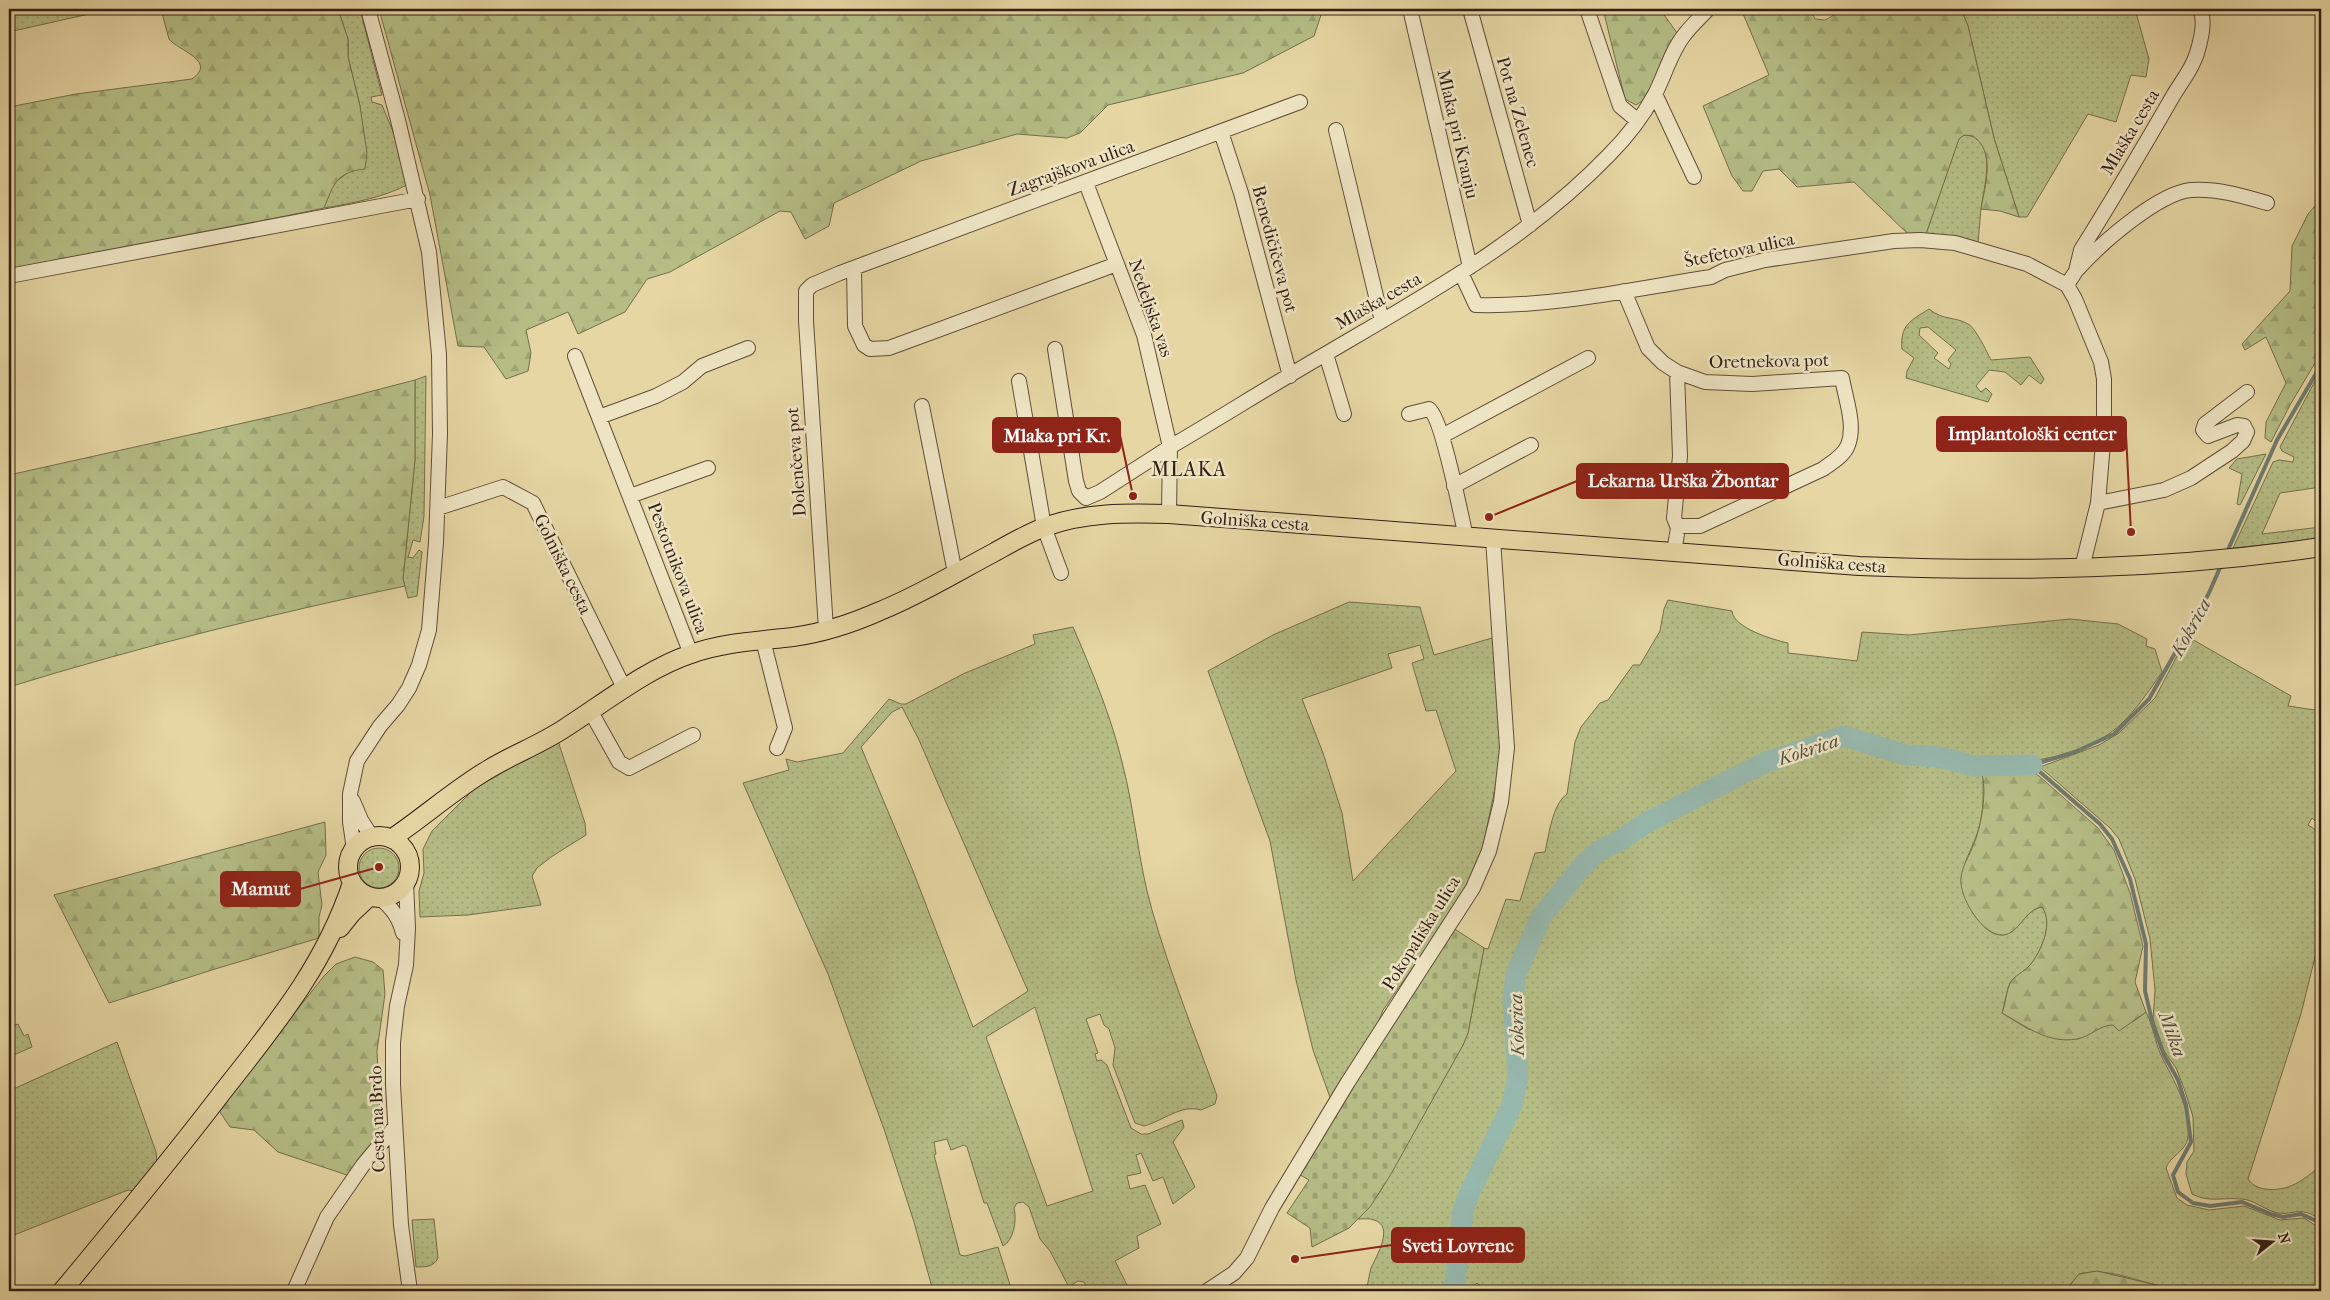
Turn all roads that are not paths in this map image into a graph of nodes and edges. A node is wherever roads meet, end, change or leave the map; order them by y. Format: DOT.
graph roads {
  1 [pos="368,9"];
  2 [pos="1410,9"];
  3 [pos="1470,9"];
  4 [pos="1587,9"];
  5 [pos="1708,9"];
  6 [pos="2205,11"];
  7 [pos="1655,94"];
  8 [pos="1300,102"];
  9 [pos="1638,121"];
  10 [pos="1336,130"];
  11 [pos="1221,132"];
  12 [pos="1694,177"];
  13 [pos="1086,183"];
  14 [pos="418,199"];
  15 [pos="2267,203"];
  16 [pos="1530,224"];
  17 [pos="1117,264"];
  18 [pos="854,269"];
  19 [pos="1466,270"];
  20 [pos="2076,271"];
  21 [pos="9,276"];
  22 [pos="2067,285"];
  23 [pos="806,291"];
  24 [pos="1624,291"];
  25 [pos="1382,321"];
  26 [pos="748,348"];
  27 [pos="1055,349"];
  28 [pos="1326,354"];
  29 [pos="575,356"];
  30 [pos="1588,358"];
  31 [pos="1677,372"];
  32 [pos="1290,376"];
  33 [pos="1019,381"];
  34 [pos="2246,392"];
  35 [pos="922,406"];
  36 [pos="1344,414"];
  37 [pos="1409,414"];
  38 [pos="599,416"];
  39 [pos="1442,436"];
  40 [pos="1530,446"];
  41 [pos="1170,448"];
  42 [pos="708,468"];
  43 [pos="1454,486"];
  44 [pos="630,496"];
  45 [pos="2098,503"];
  46 [pos="438,508"];
  47 [pos="1169,514"];
  48 [pos="1044,527"];
  49 [pos="1678,528"];
  50 [pos="1466,537"];
  51 [pos="1493,539"];
  52 [pos="2321,548"];
  53 [pos="1674,552"];
  54 [pos="2082,568"];
  55 [pos="955,573"];
  56 [pos="1061,573"];
  57 [pos="826,629"];
  58 [pos="763,640"];
  59 [pos="691,654"];
  60 [pos="625,690"];
  61 [pos="591,712"];
  62 [pos="693,735"];
  63 [pos="777,748"];
  64 [pos="350,794"];
  65 [pos="433,810"];
  66 [pos="372,837"];
  67 [pos="391,839"];
  68 [pos="354,849"];
  69 [pos="405,852"];
  70 [pos="406,882"];
  71 [pos="352,883"];
  72 [pos="375,898"];
  73 [pos="326,946"];
  74 [pos="407,946"];
  75 [pos="394,1128"];
  76 [pos="62,1291"];
  77 [pos="294,1291"];
  78 [pos="410,1291"];
  79 [pos="1207,1291"];
  1 -- 14 [label="street"];
  2 -- 19 [label="street, Mlaka pri Kranju"];
  3 -- 16 [label="street, Pot na Zelenec"];
  4 -- 9 [label="street"];
  5 -- 7 [label="street, Mlaška cesta"];
  6 -- 20 [label="street, Mlaška cesta"];
  7 -- 9 [label="street, Mlaška cesta"];
  7 -- 12 [label="street"];
  8 -- 11 [label="street, Zagrajškova ulica"];
  9 -- 16 [label="street, Mlaška cesta"];
  10 -- 25 [label="street"];
  11 -- 13 [label="street, Zagrajškova ulica"];
  11 -- 32 [label="street, Benedičičeva pot"];
  13 -- 17 [label="street, Nedeljska vas"];
  13 -- 18 [label="street, Zagrajškova ulica"];
  14 -- 21 [label="street"];
  14 -- 46 [label="street"];
  15 -- 20 [label="street, Mlaška cesta"];
  16 -- 19 [label="street, Mlaška cesta"];
  17 -- 18 [label="street"];
  17 -- 41 [label="street, Nedeljska vas"];
  18 -- 23 [label="street, Zagrajškova ulica"];
  19 -- 24 [label="street, Štefetova ulica"];
  19 -- 25 [label="street, Mlaška cesta"];
  20 -- 22 [label="street, Mlaška cesta"];
  22 -- 24 [label="street, Štefetova ulica"];
  22 -- 45 [label="street"];
  23 -- 57 [label="street, Dolenčeva pot"];
  24 -- 31 [label="street, Oretnekova pot"];
  25 -- 28 [label="street, Mlaška cesta"];
  26 -- 38 [label="street"];
  27 -- 41 [label="street"];
  28 -- 32 [label="street, Mlaška cesta"];
  28 -- 36 [label="street"];
  29 -- 38 [label="street, Pestotnikova ulica"];
  30 -- 39 [label="street"];
  31 -- 49 [label="street"];
  31 -- 49 [label="street, Oretnekova pot"];
  32 -- 41 [label="street, Mlaška cesta"];
  33 -- 48 [label="street"];
  34 -- 45 [label="street"];
  35 -- 55 [label="street"];
  37 -- 39 [label="street"];
  38 -- 44 [label="street, Pestotnikova ulica"];
  39 -- 43 [label="street"];
  40 -- 43 [label="street"];
  41 -- 47 [label="street"];
  42 -- 44 [label="street, Pestotnikova ulica"];
  43 -- 50 [label="street"];
  44 -- 59 [label="street, Pestotnikova ulica"];
  45 -- 54 [label="street"];
  46 -- 60 [label="street, Golniška cesta"];
  46 -- 64 [label="street"];
  47 -- 48 [label="main road, Golniška cesta"];
  47 -- 50 [label="main road, Golniška cesta"];
  48 -- 55 [label="main road, Golniška cesta"];
  48 -- 56 [label="street"];
  49 -- 53 [label="street"];
  50 -- 51 [label="main road, Golniška cesta"];
  51 -- 53 [label="main road, Golniška cesta"];
  51 -- 79 [label="street, Pokopališka ulica"];
  52 -- 54 [label="main road, Golniška cesta"];
  53 -- 54 [label="main road, Golniška cesta"];
  55 -- 57 [label="main road, Golniška cesta"];
  57 -- 58 [label="main road, Golniška cesta"];
  58 -- 59 [label="main road, Golniška cesta"];
  58 -- 63 [label="street"];
  59 -- 60 [label="main road, Golniška cesta"];
  60 -- 61 [label="main road, Golniška cesta"];
  61 -- 62 [label="street"];
  61 -- 65 [label="main road, Golniška cesta"];
  64 -- 66 [label="street"];
  64 -- 68 [label="street"];
  65 -- 67 [label="main road"];
  65 -- 69 [label="main road"];
  66 -- 67 [label="main road"];
  66 -- 68 [label="main road"];
  67 -- 69 [label="main road"];
  68 -- 71 [label="main road"];
  69 -- 70 [label="main road"];
  70 -- 72 [label="main road"];
  70 -- 74 [label="street, Cesta na Brdo"];
  71 -- 72 [label="main road"];
  71 -- 73 [label="main road"];
  72 -- 73 [label="main road"];
  72 -- 74 [label="street"];
  73 -- 76 [label="main road"];
  74 -- 75 [label="street, Cesta na Brdo"];
  75 -- 77 [label="street"];
  75 -- 78 [label="street, Cesta na Brdo"];
}
